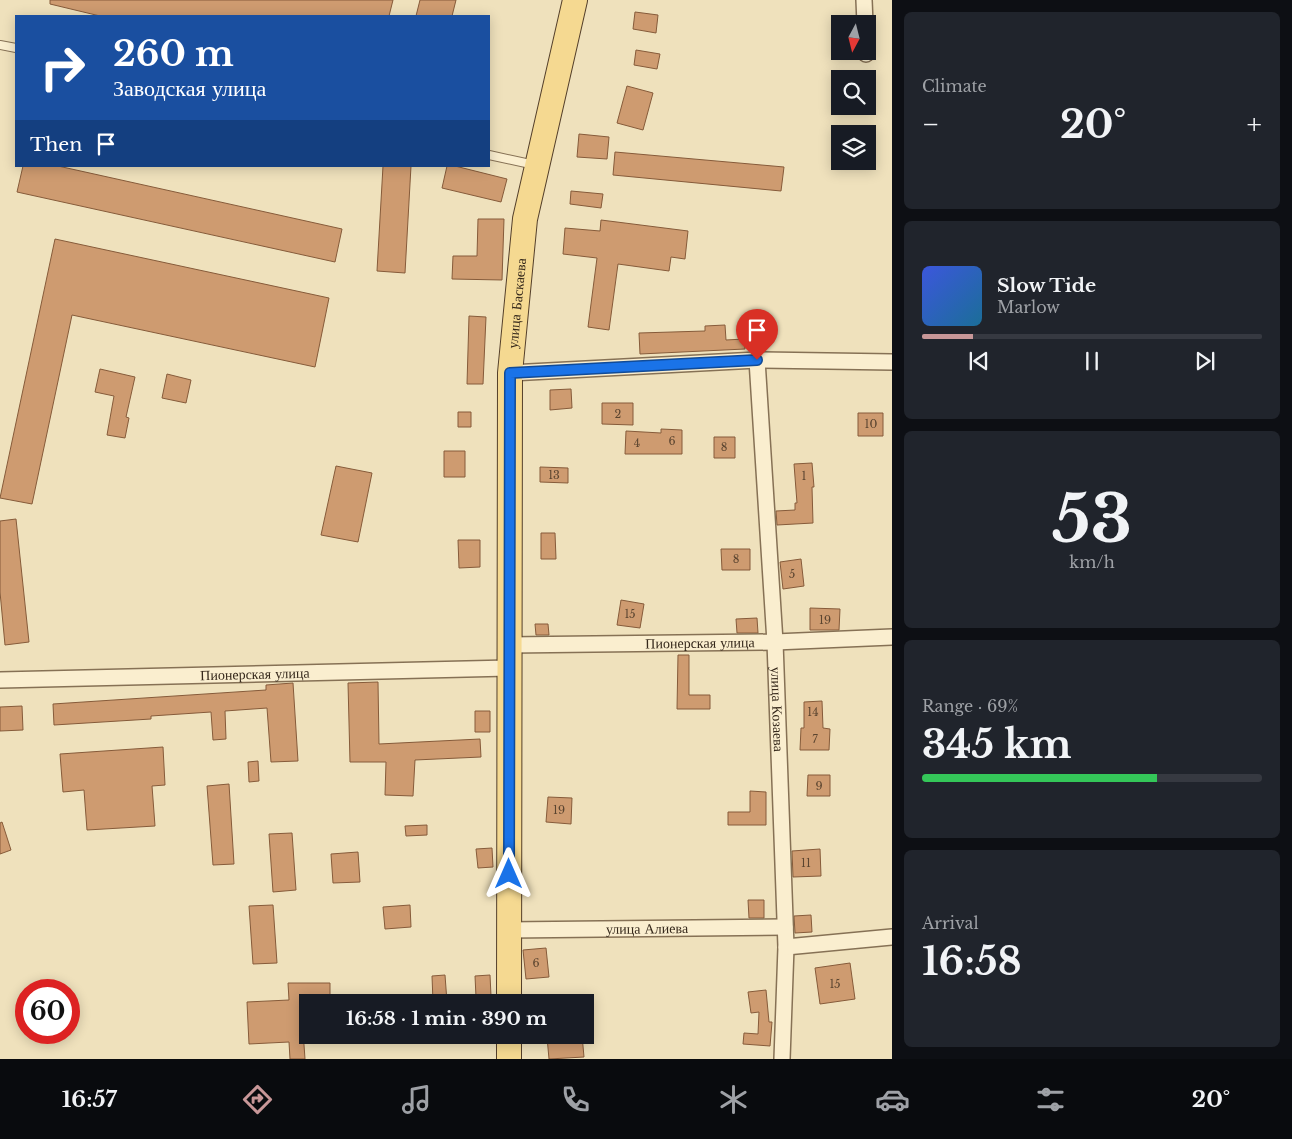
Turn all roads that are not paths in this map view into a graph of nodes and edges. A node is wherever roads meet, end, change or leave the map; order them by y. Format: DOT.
graph roads {
  1 [pos="575,0"];
  2 [pos="864,0"];
  3 [pos="865,15"];
  4 [pos="0,44"];
  5 [pos="15,48"];
  6 [pos="490,155"];
  7 [pos="537,166"];
  8 [pos="757,360"];
  9 [pos="892,362"];
  10 [pos="510,373"];
  11 [pos="892,637"];
  12 [pos="774,642"];
  13 [pos="509,657"];
  14 [pos="0,680"];
  15 [pos="785,927"];
  16 [pos="508,930"];
  17 [pos="892,937"];
  18 [pos="786,947"];
  19 [pos="509,994"];
  20 [pos="509,1044"];
  21 [pos="509,1059"];
  22 [pos="782,1059"];
  1 -- 7 [label="main road, улица Баскаева"];
  2 -- 3 [label="street"];
  4 -- 5 [label="lane"];
  6 -- 7 [label="lane"];
  7 -- 10 [label="main road, улица Баскаева"];
  8 -- 9 [label="street"];
  8 -- 10 [label="street"];
  8 -- 12 [label="street, улица Козаева"];
  10 -- 13 [label="main road, улица Баскаева"];
  11 -- 12 [label="street, Пионерская улица"];
  12 -- 13 [label="street, Пионерская улица"];
  12 -- 15 [label="street, улица Козаева"];
  13 -- 14 [label="street, Пионерская улица"];
  13 -- 16 [label="main road, улица Баскаева"];
  15 -- 16 [label="street, улица Алиева"];
  15 -- 18 [label="street, улица Козаева"];
  16 -- 19 [label="main road, улица Баскаева"];
  17 -- 18 [label="street"];
  18 -- 22 [label="street, улица Козаева"];
  20 -- 21 [label="main road"];
}
